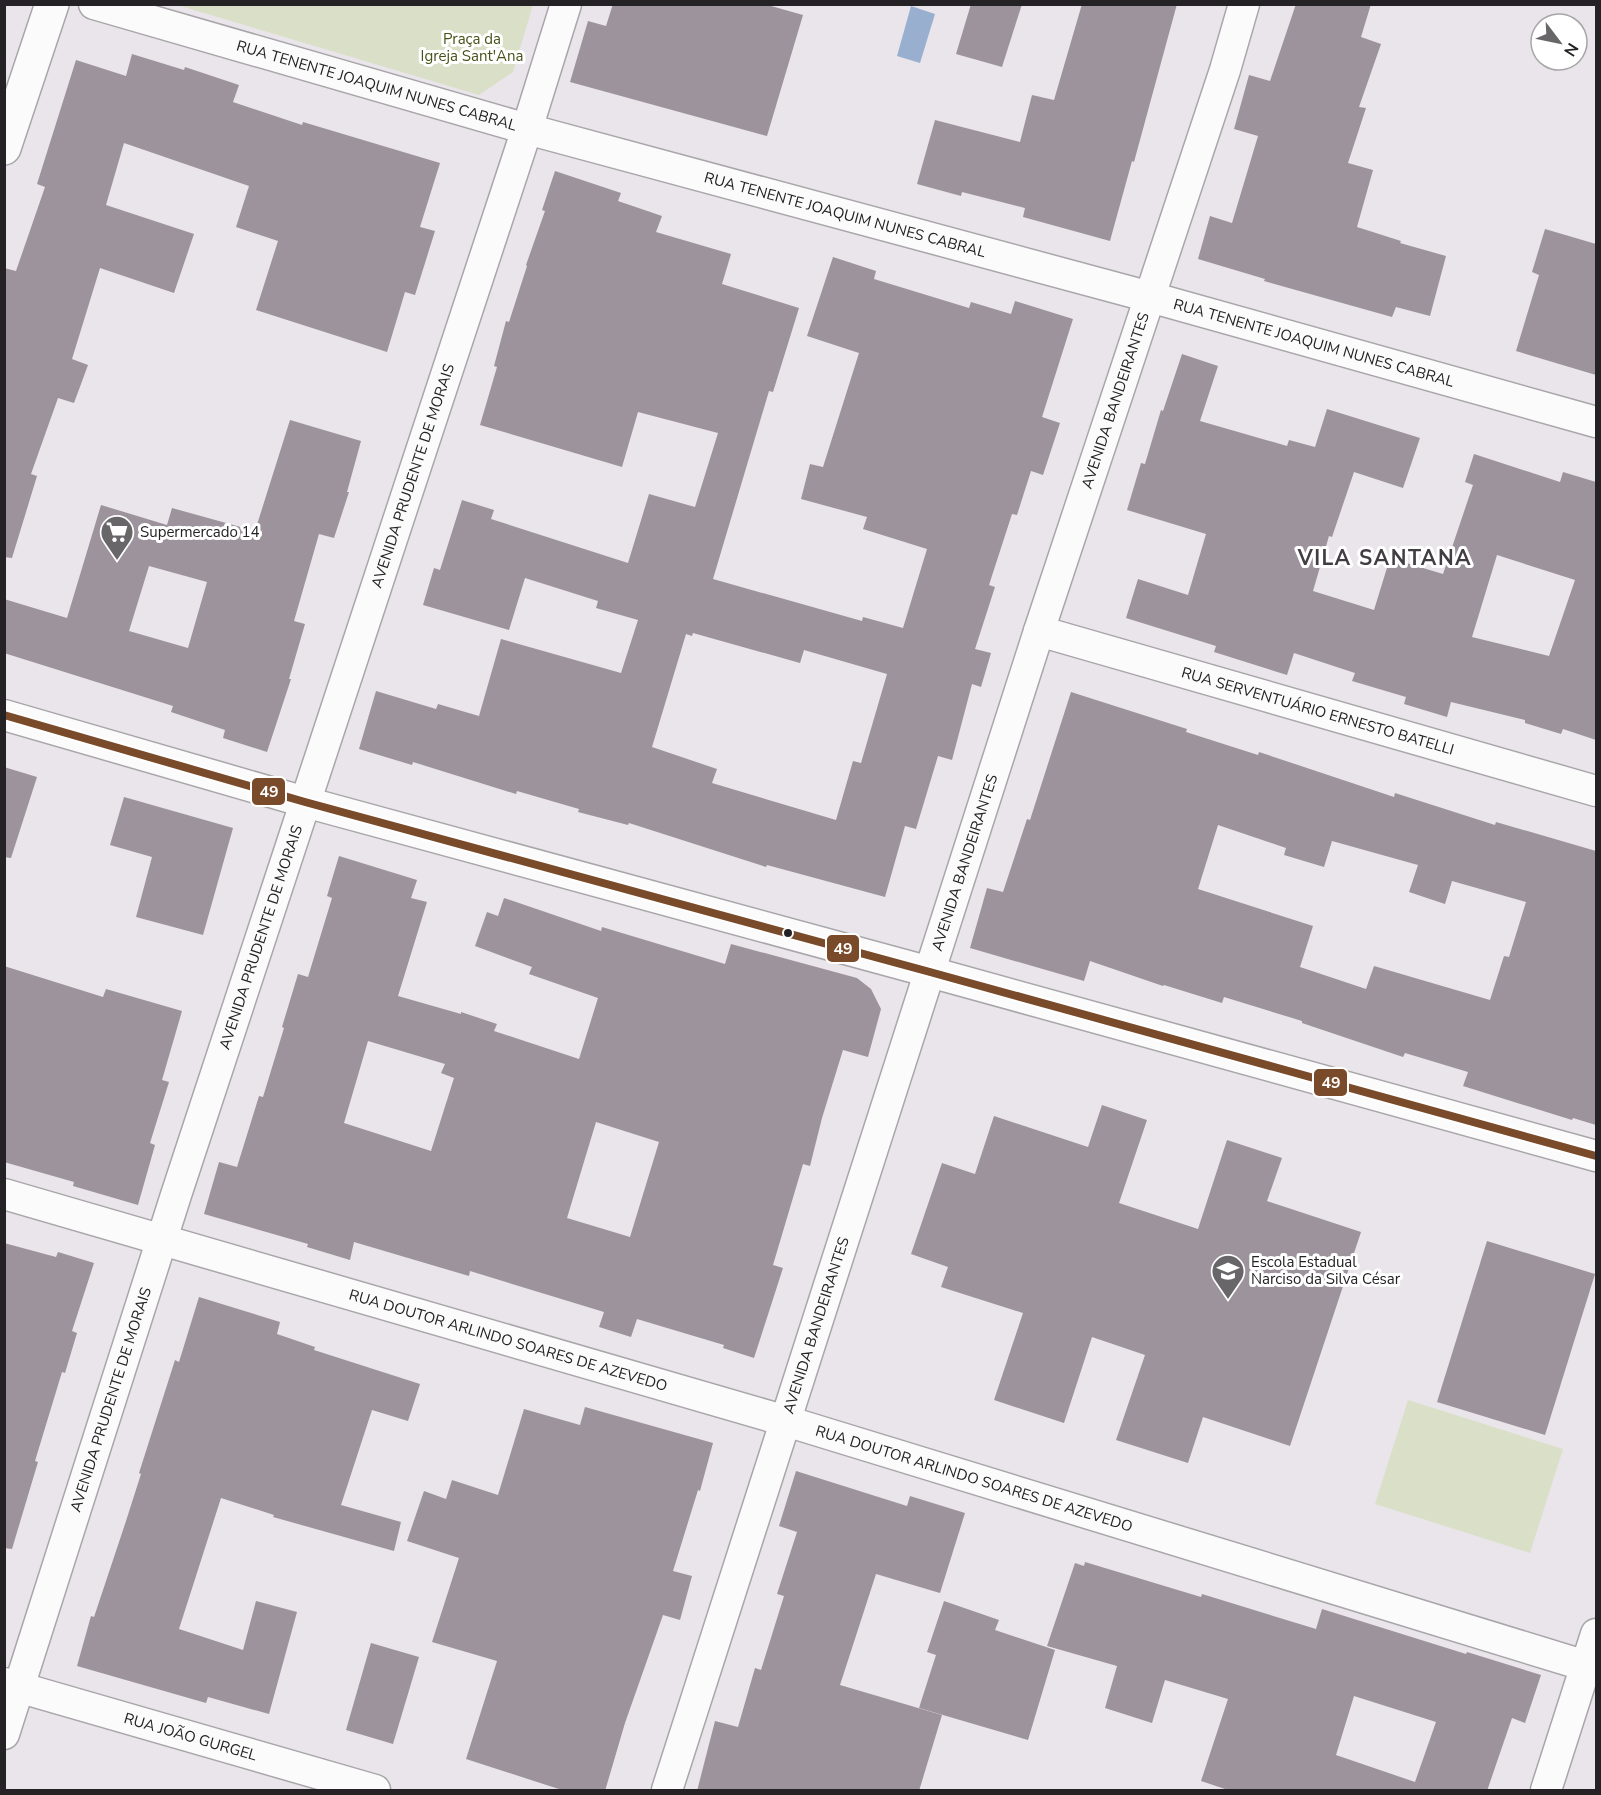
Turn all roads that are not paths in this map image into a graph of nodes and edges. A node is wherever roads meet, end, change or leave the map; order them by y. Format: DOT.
graph roads {
  1 [pos="52,4"];
  2 [pos="94,4"];
  3 [pos="566,4"];
  4 [pos="1245,4"];
  5 [pos="527,129"];
  6 [pos="4,148"];
  7 [pos="1150,297"];
  8 [pos="1596,422"];
  9 [pos="1039,631"];
  10 [pos="4,715"];
  11 [pos="1596,791"];
  12 [pos="305,802"];
  13 [pos="930,972"];
  14 [pos="1596,1156"];
  15 [pos="4,1194"];
  16 [pos="162,1239"];
  17 [pos="786,1421"];
  18 [pos="1596,1634"];
  19 [pos="1591,1667"];
  20 [pos="12,1685"];
  21 [pos="4,1734"];
  22 [pos="375,1791"];
  23 [pos="667,1791"];
  24 [pos="1546,1791"];
  1 -- 6 [label="street"];
  2 -- 5 [label="street, RUA TENENTE JOAQUIM NUNES CABRAL"];
  3 -- 5 [label="street, AVENIDA PRUDENTE DE MORAIS"];
  4 -- 7 [label="street, AVENIDA BANDEIRANTES"];
  5 -- 7 [label="street, RUA TENENTE JOAQUIM NUNES CABRAL"];
  5 -- 12 [label="street, AVENIDA PRUDENTE DE MORAIS"];
  7 -- 8 [label="street, RUA TENENTE JOAQUIM NUNES CABRAL"];
  7 -- 9 [label="street, AVENIDA BANDEIRANTES"];
  9 -- 11 [label="street, RUA SERVENTUÁRIO ERNESTO BATELLI"];
  9 -- 13 [label="street, AVENIDA BANDEIRANTES"];
  10 -- 12 [label="street"];
  12 -- 13 [label="street"];
  12 -- 16 [label="street, AVENIDA PRUDENTE DE MORAIS"];
  13 -- 14 [label="street"];
  13 -- 17 [label="street, AVENIDA BANDEIRANTES"];
  15 -- 16 [label="street, RUA DOUTOR ARLINDO SOARES DE AZEVEDO"];
  16 -- 17 [label="street, RUA DOUTOR ARLINDO SOARES DE AZEVEDO"];
  16 -- 20 [label="street, AVENIDA PRUDENTE DE MORAIS"];
  17 -- 19 [label="street, RUA DOUTOR ARLINDO SOARES DE AZEVEDO"];
  17 -- 23 [label="street, AVENIDA BANDEIRANTES"];
  18 -- 19 [label="street"];
  19 -- 24 [label="street"];
  20 -- 21 [label="street, AVENIDA PRUDENTE DE MORAIS"];
  20 -- 22 [label="street, RUA JOÃO GURGEL"];
}
